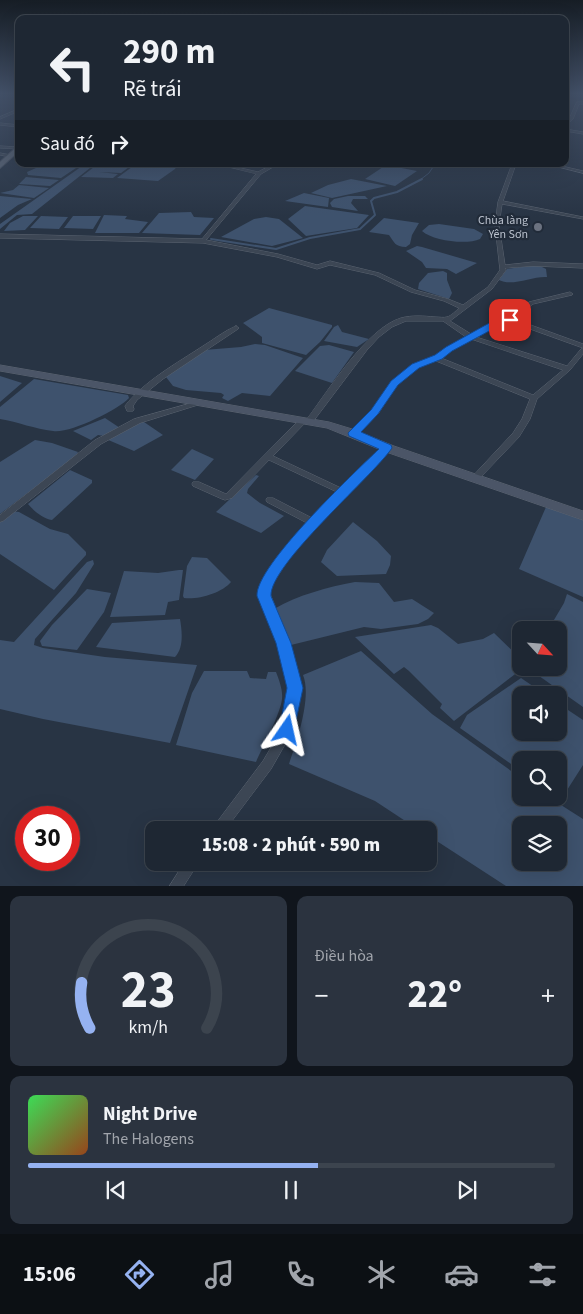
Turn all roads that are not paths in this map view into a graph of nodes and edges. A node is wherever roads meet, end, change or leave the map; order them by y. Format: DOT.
graph roads {
  1 [pos="0,147"];
  2 [pos="15,148"];
  3 [pos="15,151"];
  4 [pos="0,154"];
  5 [pos="10,156"];
  6 [pos="0,166"];
  7 [pos="231,167"];
  8 [pos="270,167"];
  9 [pos="513,167"];
  10 [pos="562,167"];
  11 [pos="583,172"];
  12 [pos="259,174"];
  13 [pos="500,202"];
  14 [pos="583,218"];
  15 [pos="0,236"];
  16 [pos="203,241"];
  17 [pos="583,266"];
  18 [pos="503,267"];
  19 [pos="570,294"];
  20 [pos="464,308"];
  21 [pos="447,319"];
  22 [pos="507,319"];
  23 [pos="236,328"];
  24 [pos="472,337"];
  25 [pos="583,348"];
  26 [pos="436,358"];
  27 [pos="0,368"];
  28 [pos="568,369"];
  29 [pos="141,393"];
  30 [pos="534,398"];
  31 [pos="198,403"];
  32 [pos="130,409"];
  33 [pos="306,420"];
  34 [pos="353,433"];
  35 [pos="386,448"];
  36 [pos="268,457"];
  37 [pos="475,478"];
  38 [pos="196,484"];
  39 [pos="343,492"];
  40 [pos="270,500"];
  41 [pos="583,516"];
  42 [pos="0,519"];
  43 [pos="314,523"];
  44 [pos="225,821"];
  45 [pos="187,871"];
  46 [pos="175,886"];
  1 -- 2 [label="street"];
  3 -- 5 [label="main road"];
  4 -- 5 [label="street"];
  5 -- 6 [label="main road"];
  7 -- 12 [label="street"];
  8 -- 12 [label="street"];
  9 -- 13 [label="street"];
  10 -- 11 [label="street"];
  12 -- 16 [label="street"];
  13 -- 14 [label="street"];
  13 -- 18 [label="street"];
  15 -- 16 [label="street"];
  16 -- 20 [label="street"];
  17 -- 18 [label="street"];
  18 -- 20 [label="street"];
  19 -- 22 [label="street"];
  20 -- 21 [label="street"];
  21 -- 24 [label="street"];
  21 -- 33 [label="street"];
  22 -- 24 [label="street"];
  22 -- 25 [label="street"];
  23 -- 29 [label="street"];
  24 -- 26 [label="street"];
  24 -- 28 [label="street"];
  25 -- 28 [label="street"];
  26 -- 30 [label="street"];
  26 -- 34 [label="street"];
  27 -- 29 [label="street"];
  28 -- 30 [label="street"];
  29 -- 31 [label="street"];
  29 -- 32 [label="street"];
  30 -- 37 [label="street"];
  31 -- 33 [label="street"];
  31 -- 42 [label="street"];
  33 -- 34 [label="street"];
  33 -- 36 [label="street"];
  34 -- 35 [label="street"];
  35 -- 37 [label="street"];
  35 -- 39 [label="street"];
  36 -- 38 [label="street"];
  36 -- 39 [label="street"];
  37 -- 41 [label="street"];
  39 -- 43 [label="street"];
  40 -- 43 [label="street"];
  43 -- 44 [label="street"];
  45 -- 46 [label="street"];
}
